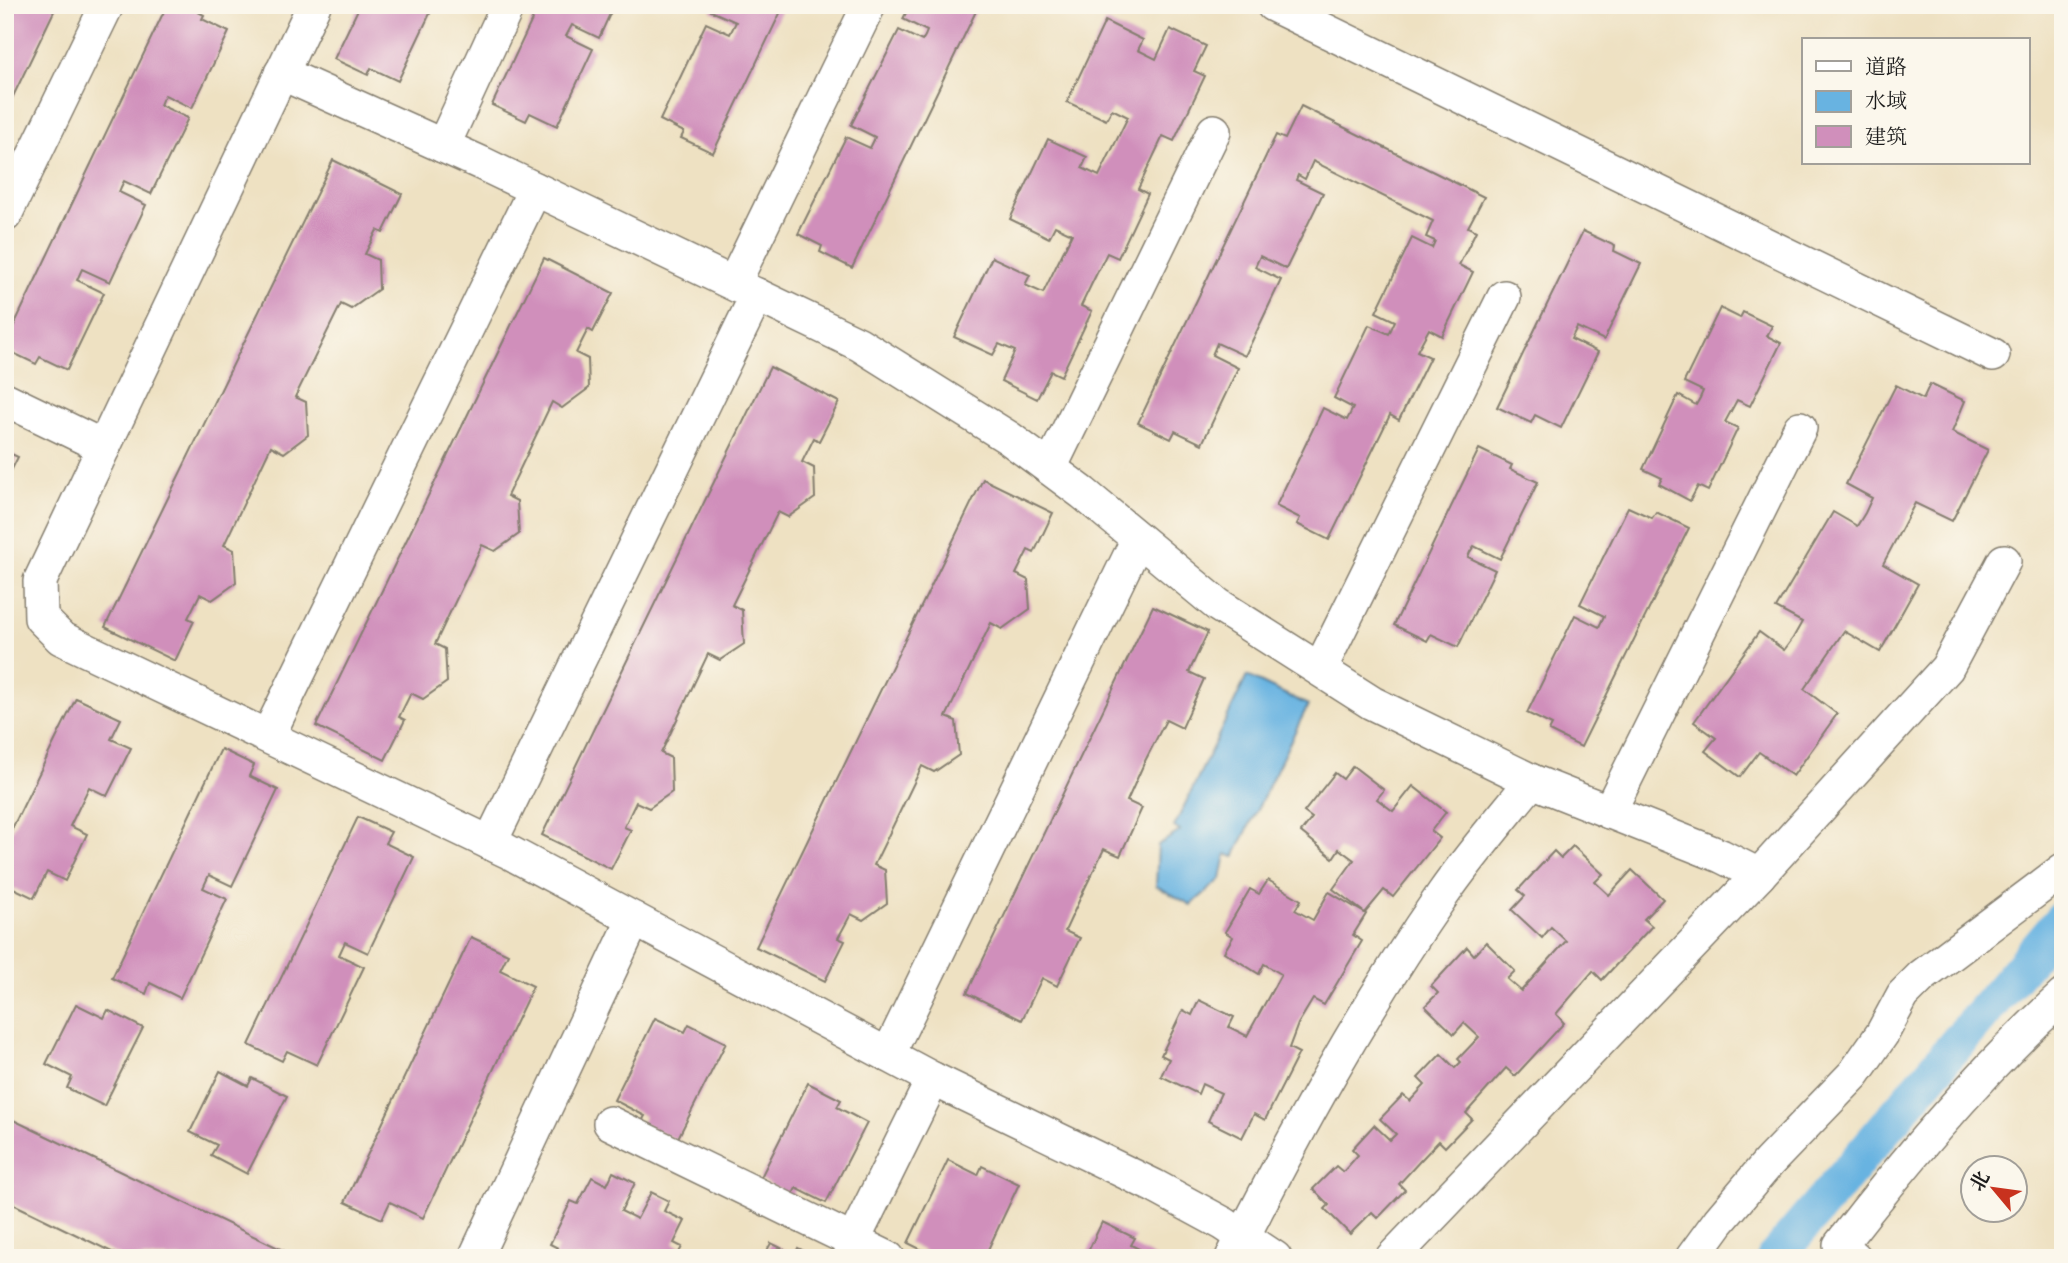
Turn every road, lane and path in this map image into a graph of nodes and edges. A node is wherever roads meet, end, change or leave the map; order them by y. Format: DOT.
graph roads {
  1 [pos="107,5"];
  2 [pos="508,5"];
  3 [pos="869,5"];
  4 [pos="1273,5"];
  5 [pos="303,9"];
  6 [pos="281,73"];
  7 [pos="1214,131"];
  8 [pos="443,146"];
  9 [pos="536,189"];
  10 [pos="5,215"];
  11 [pos="746,289"];
  12 [pos="1504,296"];
  13 [pos="1993,355"];
  14 [pos="5,399"];
  15 [pos="1800,428"];
  16 [pos="104,447"];
  17 [pos="1049,468"];
  18 [pos="1138,538"];
  19 [pos="2004,561"];
  20 [pos="1320,669"];
  21 [pos="268,736"];
  22 [pos="1532,781"];
  23 [pos="1609,812"];
  24 [pos="490,843"];
  25 [pos="2063,870"];
  26 [pos="1759,875"];
  27 [pos="634,919"];
  28 [pos="2063,996"];
  29 [pos="888,1055"];
  30 [pos="933,1079"];
  31 [pos="610,1123"];
  32 [pos="853,1241"];
  33 [pos="1238,1247"];
  34 [pos="475,1258"];
  35 [pos="888,1258"];
  36 [pos="1275,1258"];
  37 [pos="1392,1258"];
  38 [pos="1692,1258"];
  39 [pos="1855,1258"];
  1 -- 10 [label="street"];
  2 -- 8 [label="street"];
  3 -- 11 [label="street"];
  4 -- 13 [label="street"];
  5 -- 6 [label="street"];
  6 -- 8 [label="street"];
  6 -- 16 [label="street"];
  7 -- 17 [label="street"];
  8 -- 9 [label="street"];
  9 -- 11 [label="street"];
  9 -- 21 [label="street"];
  11 -- 17 [label="street"];
  11 -- 24 [label="street"];
  12 -- 20 [label="street"];
  14 -- 16 [label="street"];
  15 -- 23 [label="street"];
  16 -- 21 [label="street"];
  17 -- 18 [label="street"];
  18 -- 20 [label="street"];
  18 -- 29 [label="street"];
  19 -- 26 [label="street"];
  20 -- 22 [label="street"];
  21 -- 24 [label="street"];
  22 -- 23 [label="street"];
  22 -- 33 [label="street"];
  23 -- 26 [label="street"];
  24 -- 27 [label="street"];
  25 -- 38 [label="street"];
  26 -- 37 [label="street"];
  27 -- 29 [label="street"];
  27 -- 34 [label="street"];
  28 -- 39 [label="street"];
  29 -- 30 [label="street"];
  30 -- 32 [label="street"];
  30 -- 33 [label="street"];
  31 -- 32 [label="street"];
  32 -- 35 [label="street"];
  33 -- 36 [label="street"];
}
